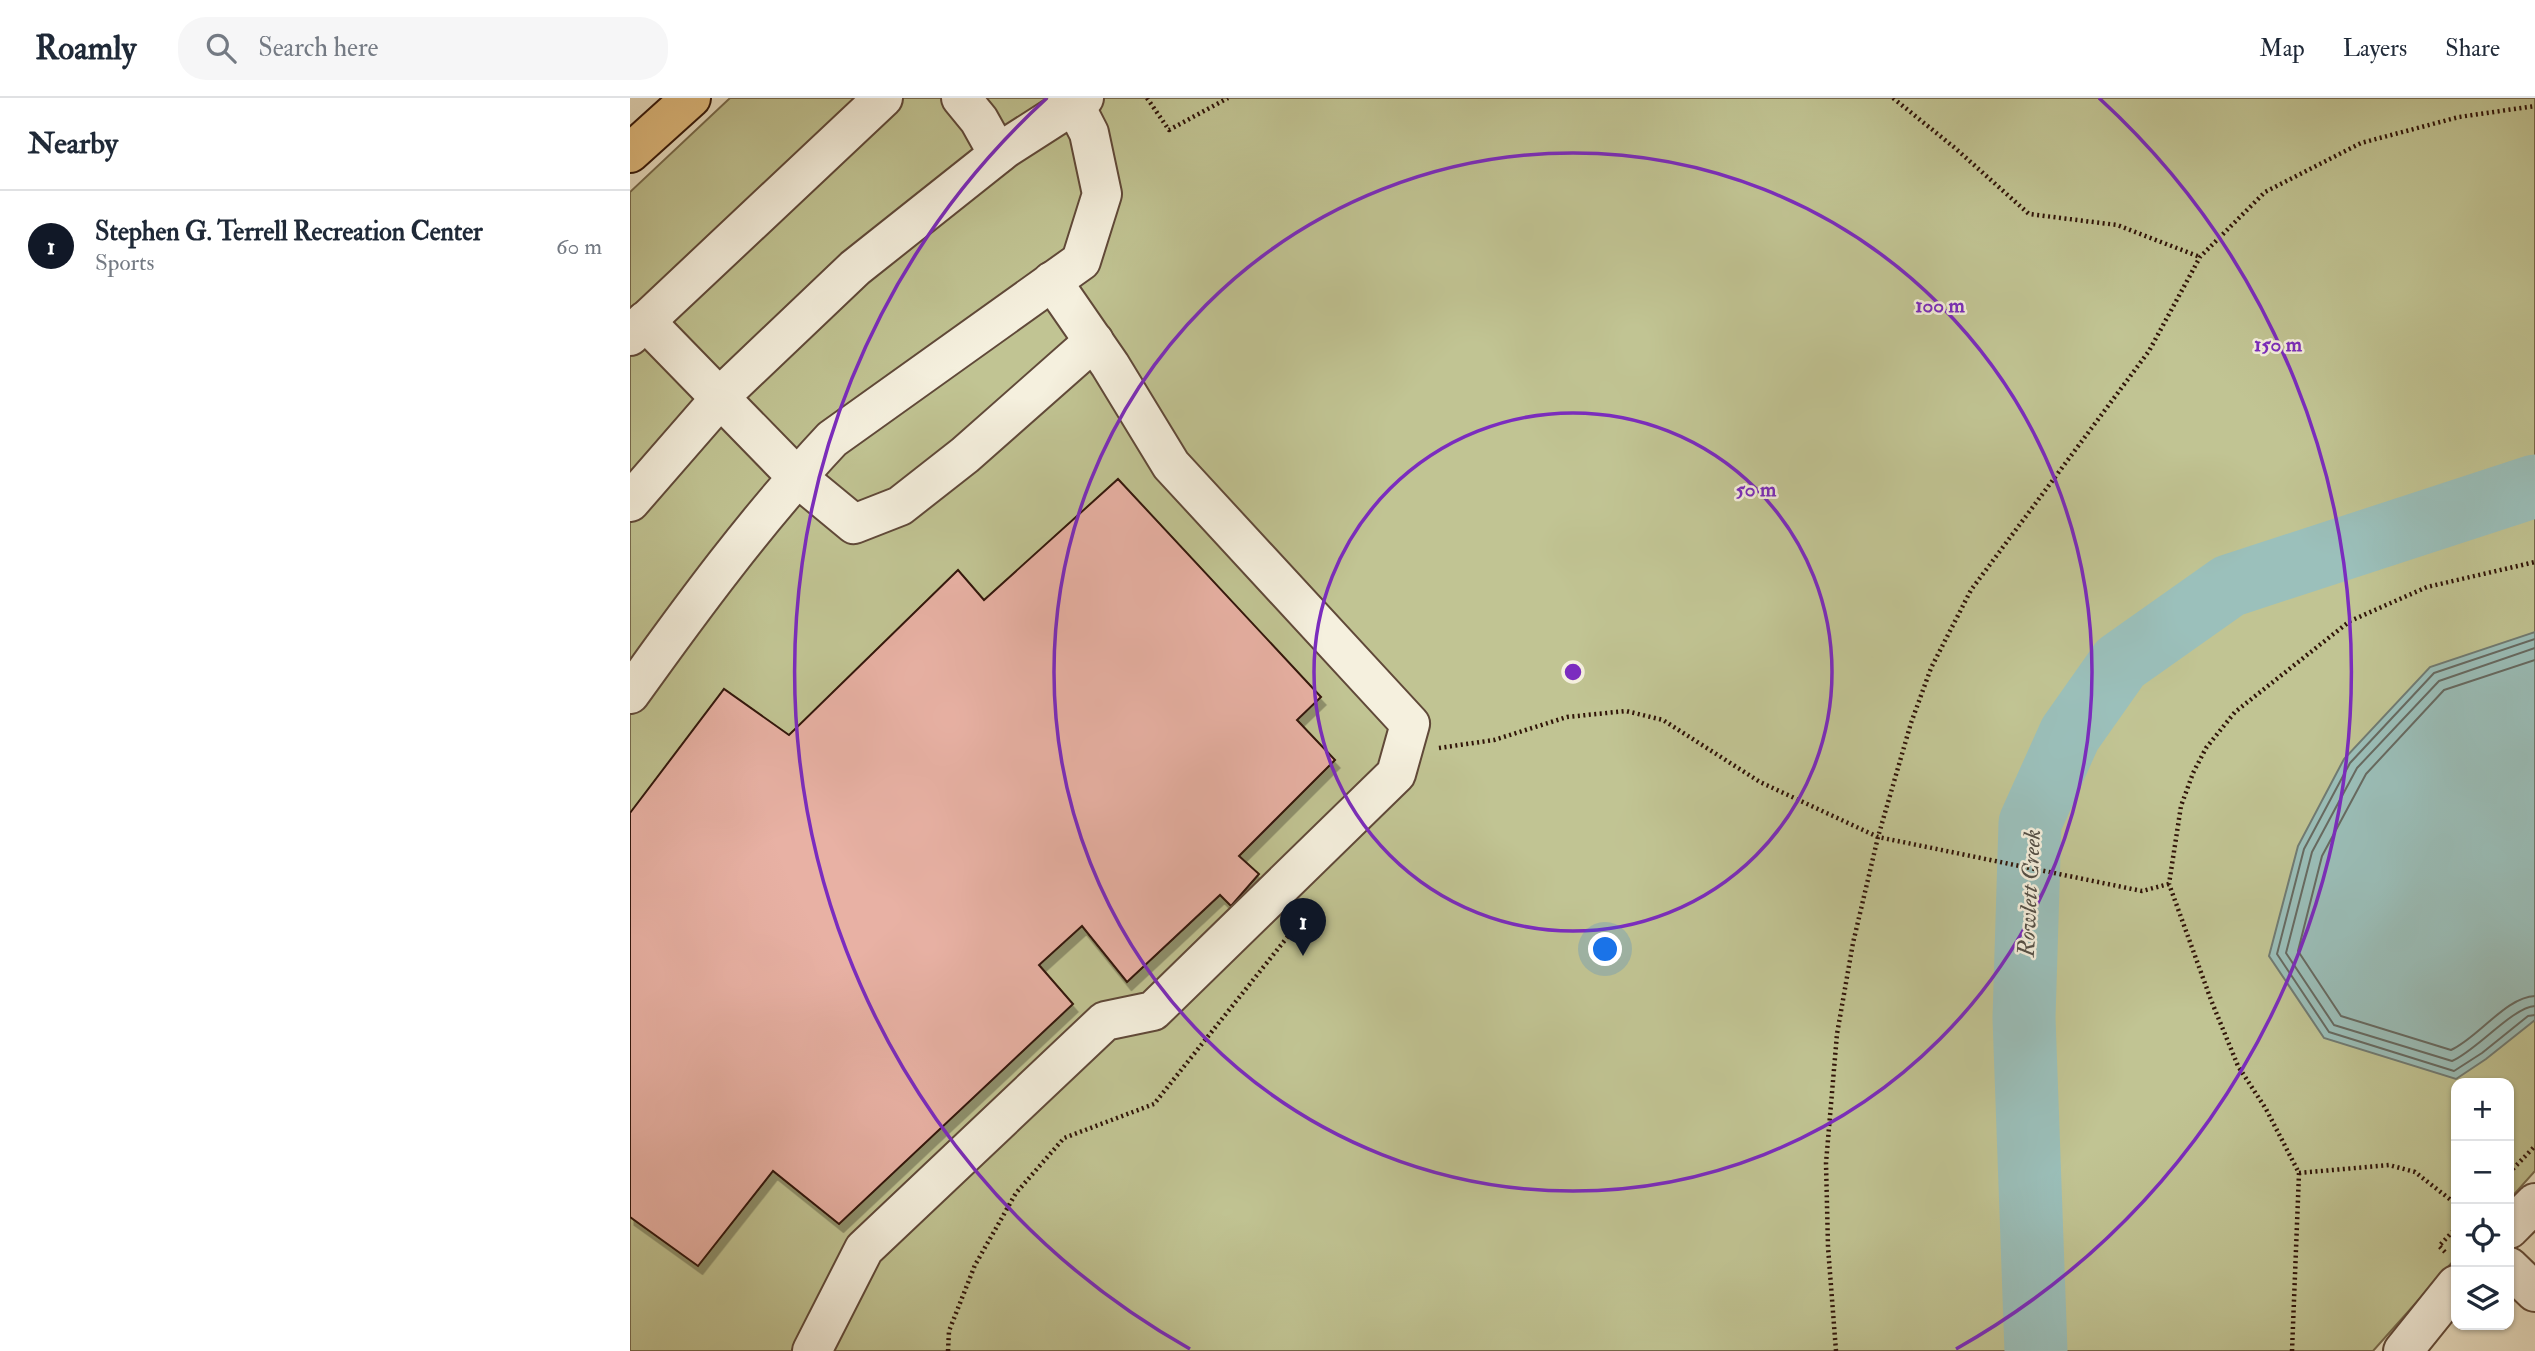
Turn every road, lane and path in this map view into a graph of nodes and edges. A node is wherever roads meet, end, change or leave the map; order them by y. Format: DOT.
graph roads {
  1 [pos="691,98"];
  2 [pos="883,98"];
  3 [pos="961,98"];
  4 [pos="1147,98"];
  5 [pos="1228,98"];
  6 [pos="1894,98"];
  7 [pos="1076,100"];
  8 [pos="2535,106"];
  9 [pos="630,153"];
  10 [pos="998,154"];
  11 [pos="2200,257"];
  12 [pos="1052,281"];
  13 [pos="637,329"];
  14 [pos="1094,341"];
  15 [pos="720,399"];
  16 [pos="797,477"];
  17 [pos="630,502"];
  18 [pos="2535,562"];
  19 [pos="630,695"];
  20 [pos="1396,774"];
  21 [pos="1878,837"];
  22 [pos="2169,884"];
  23 [pos="1306,915"];
  24 [pos="2535,1146"];
  25 [pos="2514,1169"];
  26 [pos="2299,1173"];
  27 [pos="2451,1200"];
  28 [pos="2535,1203"];
  29 [pos="2514,1224"];
  30 [pos="2451,1233"];
  31 [pos="2451,1268"];
  32 [pos="2451,1272"];
  33 [pos="2514,1272"];
  34 [pos="2535,1292"];
  35 [pos="812,1351"];
  36 [pos="948,1351"];
  37 [pos="1836,1351"];
  38 [pos="2292,1351"];
  39 [pos="2403,1351"];
  1 -- 9 [label="main road"];
  2 -- 13 [label="street"];
  3 -- 10 [label="street"];
  4 -- 5 [label="path"];
  6 -- 11 [label="path"];
  7 -- 10 [label="street"];
  7 -- 12 [label="street"];
  8 -- 11 [label="path"];
  10 -- 15 [label="street"];
  11 -- 21 [label="path"];
  12 -- 14 [label="street"];
  12 -- 16 [label="street"];
  13 -- 15 [label="street"];
  14 -- 16 [label="street"];
  14 -- 20 [label="street"];
  15 -- 16 [label="street"];
  15 -- 17 [label="street"];
  16 -- 19 [label="street"];
  18 -- 22 [label="path"];
  20 -- 21 [label="path"];
  20 -- 35 [label="street"];
  21 -- 22 [label="path"];
  21 -- 37 [label="path"];
  22 -- 26 [label="path"];
  23 -- 36 [label="path"];
  24 -- 25 [label="path"];
  26 -- 27 [label="path"];
  26 -- 38 [label="path"];
  28 -- 29 [label="street"];
  30 -- 31 [label="path"];
  32 -- 39 [label="street"];
  33 -- 34 [label="street"];
}
